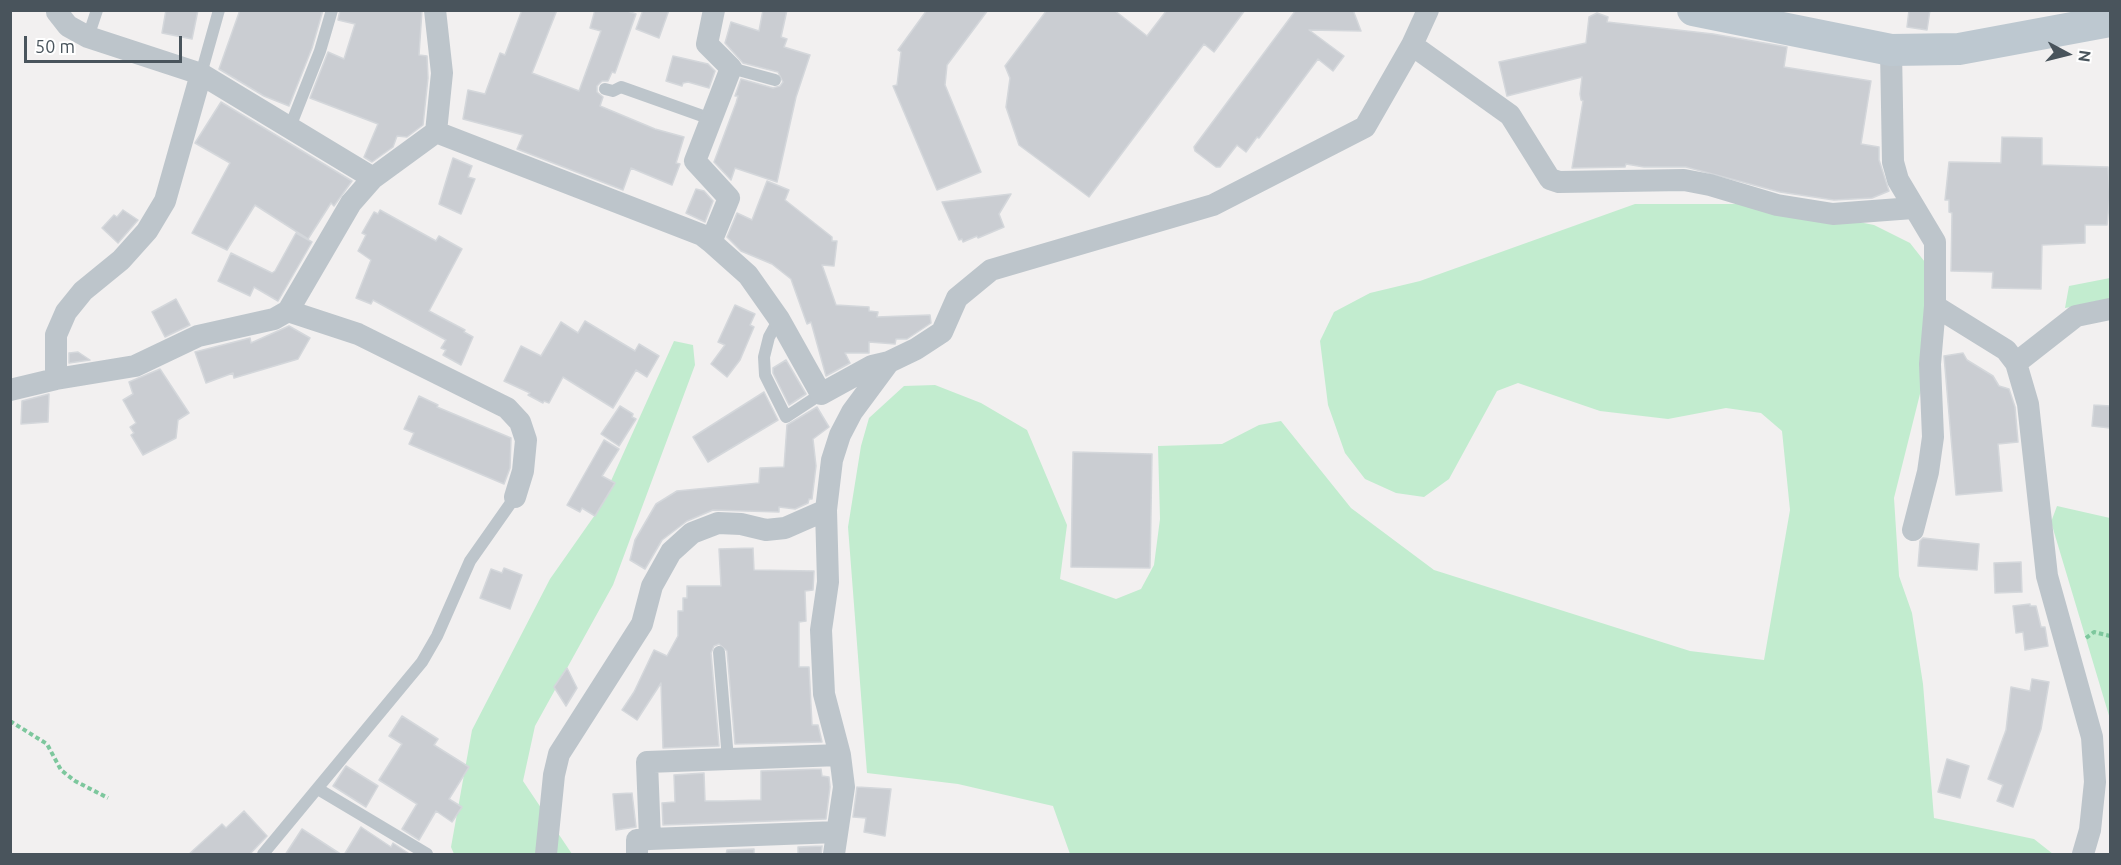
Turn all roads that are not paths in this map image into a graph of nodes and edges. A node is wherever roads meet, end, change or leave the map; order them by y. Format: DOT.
graph roads {
  1 [pos="97,10"];
  2 [pos="219,10"];
  3 [pos="332,10"];
  4 [pos="435,10"];
  5 [pos="714,10"];
  6 [pos="1428,10"];
  7 [pos="1693,10"];
  8 [pos="57,11"];
  9 [pos="2110,21"];
  10 [pos="88,37"];
  11 [pos="1412,45"];
  12 [pos="1891,50"];
  13 [pos="731,68"];
  14 [pos="201,74"];
  15 [pos="775,80"];
  16 [pos="605,88"];
  17 [pos="711,119"];
  18 [pos="290,127"];
  19 [pos="436,132"];
  20 [pos="373,178"];
  21 [pos="1913,208"];
  22 [pos="711,242"];
  23 [pos="1935,306"];
  24 [pos="2110,309"];
  25 [pos="288,310"];
  26 [pos="779,319"];
  27 [pos="889,362"];
  28 [pos="2016,363"];
  29 [pos="56,378"];
  30 [pos="10,390"];
  31 [pos="821,394"];
  32 [pos="515,497"];
  33 [pos="826,510"];
  34 [pos="1913,530"];
  35 [pos="719,652"];
  36 [pos="840,756"];
  37 [pos="728,759"];
  38 [pos="318,789"];
  39 [pos="837,832"];
  40 [pos="644,847"];
  41 [pos="427,854"];
  42 [pos="263,855"];
  43 [pos="546,855"];
  44 [pos="834,855"];
  45 [pos="2083,855"];
  1 -- 10 [label="lane"];
  2 -- 14 [label="lane"];
  3 -- 18 [label="lane"];
  4 -- 19 [label="street"];
  5 -- 13 [label="street"];
  6 -- 11 [label="street"];
  7 -- 12 [label="main road"];
  8 -- 10 [label="street"];
  9 -- 12 [label="main road"];
  10 -- 14 [label="street"];
  11 -- 21 [label="street"];
  11 -- 27 [label="street"];
  12 -- 21 [label="street"];
  13 -- 15 [label="lane"];
  13 -- 17 [label="street"];
  14 -- 18 [label="street"];
  14 -- 29 [label="street"];
  16 -- 17 [label="lane"];
  17 -- 22 [label="street"];
  18 -- 20 [label="street"];
  19 -- 20 [label="street"];
  19 -- 22 [label="street"];
  20 -- 25 [label="street"];
  21 -- 23 [label="street"];
  22 -- 26 [label="street"];
  23 -- 28 [label="street"];
  23 -- 34 [label="street"];
  24 -- 28 [label="street"];
  25 -- 29 [label="street"];
  25 -- 32 [label="street"];
  26 -- 31 [label="street"];
  26 -- 31 [label="lane"];
  27 -- 31 [label="street"];
  27 -- 33 [label="street"];
  28 -- 45 [label="street"];
  29 -- 30 [label="street"];
  32 -- 38 [label="lane"];
  33 -- 36 [label="street"];
  33 -- 43 [label="street"];
  35 -- 37 [label="lane"];
  36 -- 37 [label="street"];
  36 -- 39 [label="street"];
  37 -- 40 [label="street"];
  38 -- 41 [label="lane"];
  38 -- 42 [label="lane"];
  39 -- 40 [label="street"];
  39 -- 44 [label="street"];
}
